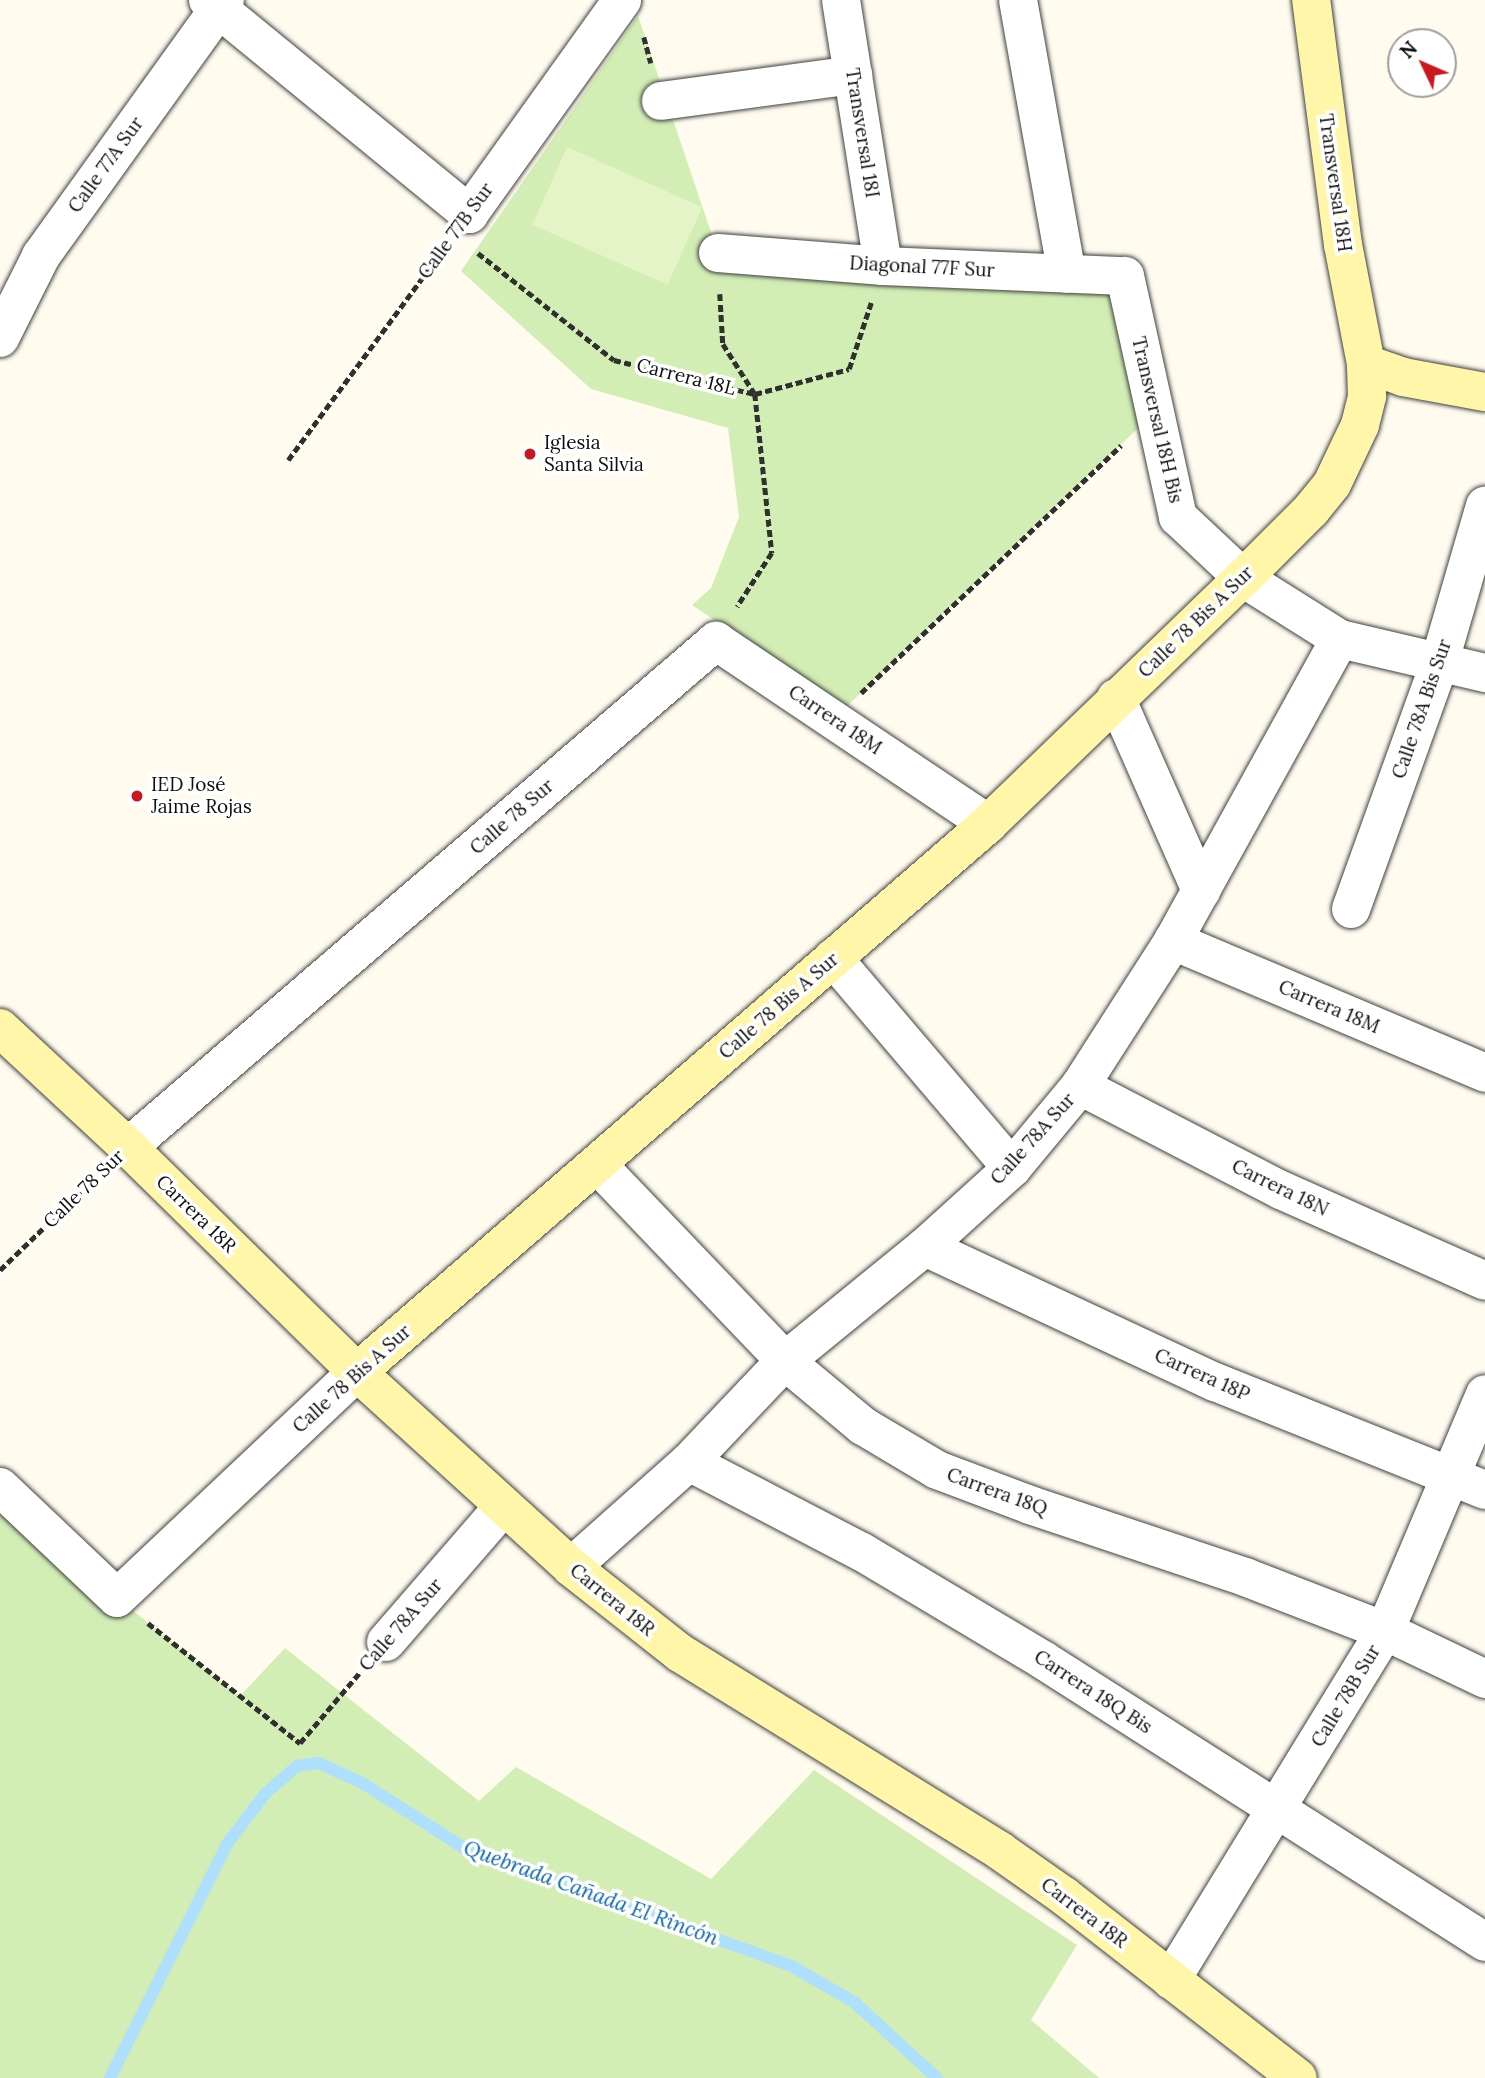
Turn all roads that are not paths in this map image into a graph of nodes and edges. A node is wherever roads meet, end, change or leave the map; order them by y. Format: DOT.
graph roads {
  1 [pos="841,0"];
  2 [pos="1018,0"];
  3 [pos="1311,0"];
  4 [pos="217,3"];
  5 [pos="632,14"];
  6 [pos="853,75"];
  7 [pos="661,101"];
  8 [pos="718,253"];
  9 [pos="883,266"];
  10 [pos="1067,274"];
  11 [pos="1125,276"];
  12 [pos="0,338"];
  13 [pos="1366,364"];
  14 [pos="1485,392"];
  15 [pos="1485,506"];
  16 [pos="1243,579"];
  17 [pos="1340,639"];
  18 [pos="716,641"];
  19 [pos="1439,664"];
  20 [pos="1485,673"];
  21 [pos="1116,698"];
  22 [pos="989,824"];
  23 [pos="1201,891"];
  24 [pos="1351,909"];
  25 [pos="1173,941"];
  26 [pos="833,958"];
  27 [pos="0,1028"];
  28 [pos="1485,1073"];
  29 [pos="1080,1086"];
  30 [pos="128,1147"];
  31 [pos="597,1164"];
  32 [pos="1012,1168"];
  33 [pos="925,1247"];
  34 [pos="1485,1281"];
  35 [pos="785,1362"];
  36 [pos="357,1372"];
  37 [pos="1485,1394"];
  38 [pos="689,1462"];
  39 [pos="1450,1475"];
  40 [pos="0,1488"];
  41 [pos="1485,1490"];
  42 [pos="503,1507"];
  43 [pos="571,1567"];
  44 [pos="1385,1631"];
  45 [pos="386,1642"];
  46 [pos="1485,1679"];
  47 [pos="1277,1811"];
  48 [pos="1485,1942"];
  49 [pos="1171,1980"];
  50 [pos="1298,2078"];
  1 -- 6 [label="street, Transversal 18I"];
  2 -- 10 [label="street"];
  3 -- 13 [label="street, Transversal 18H"];
  4 -- 5 [label="street, Calle 77B Sur"];
  4 -- 12 [label="street, Calle 77A Sur"];
  6 -- 7 [label="street"];
  6 -- 9 [label="street, Transversal 18I"];
  8 -- 9 [label="street, Diagonal 77F Sur"];
  9 -- 10 [label="street, Diagonal 77F Sur"];
  10 -- 11 [label="street, Diagonal 77F Sur"];
  11 -- 16 [label="street, Transversal 18H Bis"];
  13 -- 14 [label="street"];
  13 -- 16 [label="street, Calle 78 Bis A Sur"];
  15 -- 19 [label="street, Calle 78A Bis Sur"];
  16 -- 17 [label="street, Transversal 18H Bis"];
  16 -- 21 [label="street, Calle 78 Bis A Sur"];
  17 -- 19 [label="street, Transversal 18H Bis"];
  17 -- 23 [label="street, Calle 78A Sur"];
  18 -- 22 [label="street, Carrera 18M"];
  18 -- 30 [label="street, Calle 78 Sur"];
  19 -- 20 [label="street, Transversal 18H Bis"];
  19 -- 24 [label="street, Calle 78A Bis Sur"];
  21 -- 22 [label="street, Calle 78 Bis A Sur"];
  21 -- 23 [label="street"];
  22 -- 26 [label="street, Calle 78 Bis A Sur"];
  23 -- 25 [label="street, Calle 78A Sur"];
  25 -- 28 [label="street, Carrera 18M"];
  25 -- 29 [label="street, Calle 78A Sur"];
  26 -- 31 [label="street, Calle 78 Bis A Sur"];
  26 -- 32 [label="street"];
  27 -- 30 [label="street, Carrera 18R"];
  29 -- 32 [label="street, Calle 78A Sur"];
  29 -- 34 [label="street, Carrera 18N"];
  30 -- 36 [label="street, Carrera 18R"];
  31 -- 35 [label="street, Carrera 18Q"];
  31 -- 36 [label="street, Calle 78 Bis A Sur"];
  32 -- 33 [label="street, Calle 78A Sur"];
  33 -- 35 [label="street, Calle 78A Sur"];
  33 -- 39 [label="street, Carrera 18P"];
  35 -- 38 [label="street, Calle 78A Sur"];
  35 -- 44 [label="street, Carrera 18Q"];
  36 -- 40 [label="street, Calle 78 Bis A Sur"];
  36 -- 42 [label="street, Carrera 18R"];
  37 -- 39 [label="street, Calle 78B Sur"];
  38 -- 43 [label="street, Calle 78A Sur"];
  38 -- 47 [label="street, Carrera 18Q Bis"];
  39 -- 41 [label="street, Carrera 18P"];
  39 -- 44 [label="street, Calle 78B Sur"];
  42 -- 43 [label="street, Carrera 18R"];
  42 -- 45 [label="street, Calle 78A Sur"];
  43 -- 49 [label="street, Carrera 18R"];
  44 -- 46 [label="street, Carrera 18Q"];
  44 -- 47 [label="street, Calle 78B Sur"];
  47 -- 48 [label="street, Carrera 18Q Bis"];
  47 -- 49 [label="street, Calle 78B Sur"];
  49 -- 50 [label="street, Carrera 18R"];
}
